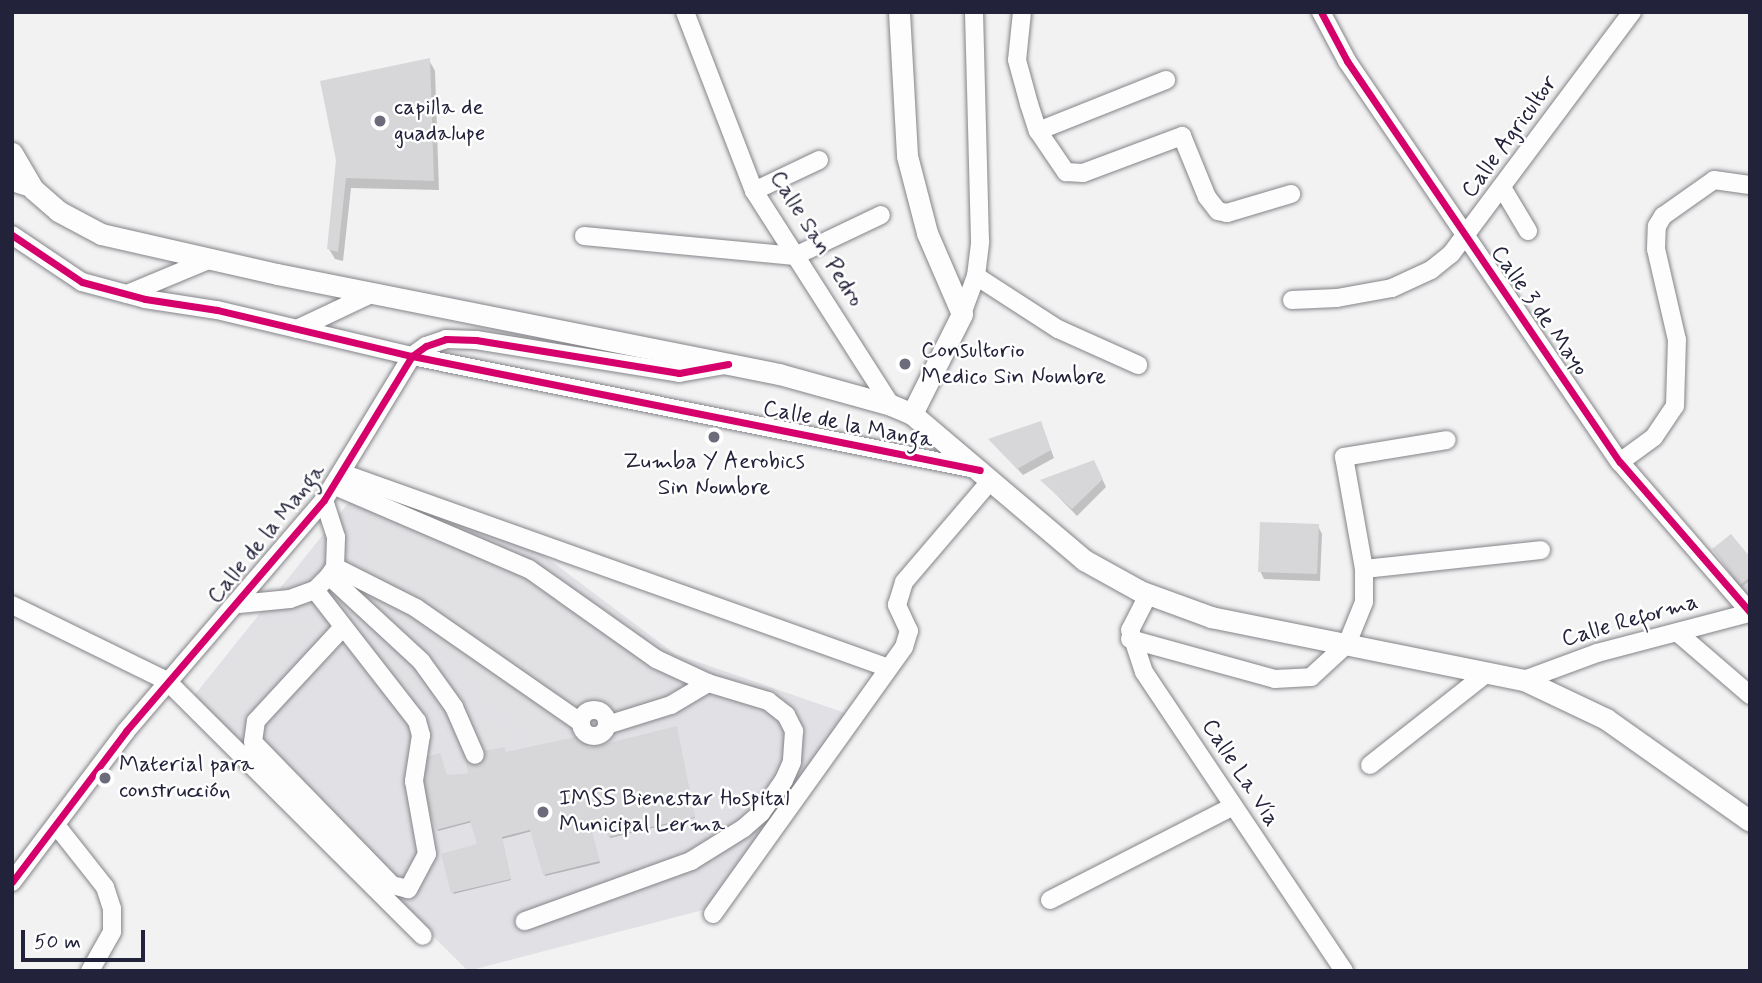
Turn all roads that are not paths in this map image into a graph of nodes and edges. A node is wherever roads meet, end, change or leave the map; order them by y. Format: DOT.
graph roads {
  1 [pos="899,12"];
  2 [pos="974,12"];
  3 [pos="1022,12"];
  4 [pos="1321,12"];
  5 [pos="1632,12"];
  6 [pos="690,14"];
  7 [pos="1167,80"];
  8 [pos="1038,131"];
  9 [pos="12,153"];
  10 [pos="819,160"];
  11 [pos="12,182"];
  12 [pos="1750,185"];
  13 [pos="1503,188"];
  14 [pos="33,190"];
  15 [pos="754,191"];
  16 [pos="1291,194"];
  17 [pos="881,215"];
  18 [pos="1528,231"];
  19 [pos="12,235"];
  20 [pos="584,236"];
  21 [pos="1465,238"];
  22 [pos="795,256"];
  23 [pos="211,259"];
  24 [pos="976,276"];
  25 [pos="373,293"];
  26 [pos="127,294"];
  27 [pos="1292,300"];
  28 [pos="962,314"];
  29 [pos="297,329"];
  30 [pos="412,356"];
  31 [pos="728,364"];
  32 [pos="1138,365"];
  33 [pos="891,405"];
  34 [pos="912,414"];
  35 [pos="1447,440"];
  36 [pos="1620,462"];
  37 [pos="985,475"];
  38 [pos="333,486"];
  39 [pos="1541,550"];
  40 [pos="1364,569"];
  41 [pos="332,571"];
  42 [pos="315,590"];
  43 [pos="1148,595"];
  44 [pos="239,604"];
  45 [pos="12,605"];
  46 [pos="1750,613"];
  47 [pos="343,626"];
  48 [pos="1678,633"];
  49 [pos="1130,639"];
  50 [pos="1347,643"];
  51 [pos="886,667"];
  52 [pos="1488,672"];
  53 [pos="1524,680"];
  54 [pos="167,681"];
  55 [pos="708,683"];
  56 [pos="1750,695"];
  57 [pos="475,755"];
  58 [pos="1370,765"];
  59 [pos="1232,807"];
  60 [pos="1750,821"];
  61 [pos="56,825"];
  62 [pos="12,883"];
  63 [pos="1050,900"];
  64 [pos="713,914"];
  65 [pos="525,921"];
  66 [pos="423,936"];
  67 [pos="90,971"];
  68 [pos="1344,971"];
  1 -- 28 [label="main road"];
  2 -- 24 [label="street"];
  3 -- 8 [label="street"];
  4 -- 21 [label="street, Calle 3 de Mayo"];
  5 -- 13 [label="street, Calle Agricultor"];
  6 -- 15 [label="street, Calle San Pedro"];
  7 -- 8 [label="street"];
  8 -- 16 [label="street"];
  9 -- 14 [label="main road"];
  10 -- 15 [label="street"];
  11 -- 14 [label="street"];
  12 -- 36 [label="street"];
  13 -- 18 [label="street"];
  13 -- 21 [label="street, Calle Agricultor"];
  14 -- 23 [label="main road"];
  15 -- 22 [label="street, Calle San Pedro"];
  17 -- 22 [label="street"];
  19 -- 26 [label="street"];
  20 -- 22 [label="street"];
  21 -- 27 [label="street, Calle Agricultor"];
  21 -- 36 [label="street, Calle 3 de Mayo"];
  22 -- 33 [label="street, Calle San Pedro"];
  23 -- 25 [label="main road"];
  23 -- 26 [label="street"];
  24 -- 28 [label="street"];
  24 -- 32 [label="street"];
  25 -- 29 [label="street"];
  25 -- 31 [label="main road"];
  26 -- 29 [label="street"];
  28 -- 34 [label="main road"];
  29 -- 30 [label="street"];
  30 -- 31 [label="street"];
  30 -- 37 [label="street, Calle de la Manga"];
  30 -- 38 [label="street, Calle de la Manga"];
  31 -- 33 [label="main road"];
  33 -- 34 [label="main road"];
  34 -- 37 [label="main road"];
  35 -- 40 [label="street"];
  36 -- 46 [label="street, Calle 3 de Mayo"];
  37 -- 43 [label="main road"];
  37 -- 51 [label="street"];
  38 -- 41 [label="street"];
  38 -- 44 [label="street, Calle de la Manga"];
  38 -- 51 [label="street"];
  38 -- 55 [label="street"];
  39 -- 40 [label="street"];
  40 -- 50 [label="street"];
  41 -- 42 [label="street"];
  41 -- 55 [label="street"];
  41 -- 57 [label="street"];
  42 -- 44 [label="street"];
  42 -- 47 [label="street"];
  43 -- 49 [label="street"];
  43 -- 50 [label="main road"];
  44 -- 54 [label="street, Calle de la Manga"];
  45 -- 54 [label="street"];
  46 -- 48 [label="street, Calle Reforma"];
  47 -- 47 [label="street"];
  48 -- 53 [label="street, Calle Reforma"];
  48 -- 56 [label="street"];
  49 -- 50 [label="street"];
  49 -- 59 [label="street, Calle La Vía"];
  50 -- 52 [label="main road"];
  51 -- 64 [label="street"];
  52 -- 53 [label="main road"];
  52 -- 58 [label="street"];
  53 -- 60 [label="main road"];
  54 -- 61 [label="street, Calle de la Manga"];
  54 -- 66 [label="street"];
  55 -- 65 [label="street"];
  59 -- 63 [label="street"];
  59 -- 68 [label="street, Calle La Vía"];
  61 -- 62 [label="street, Calle de la Manga"];
  61 -- 67 [label="street"];
}
